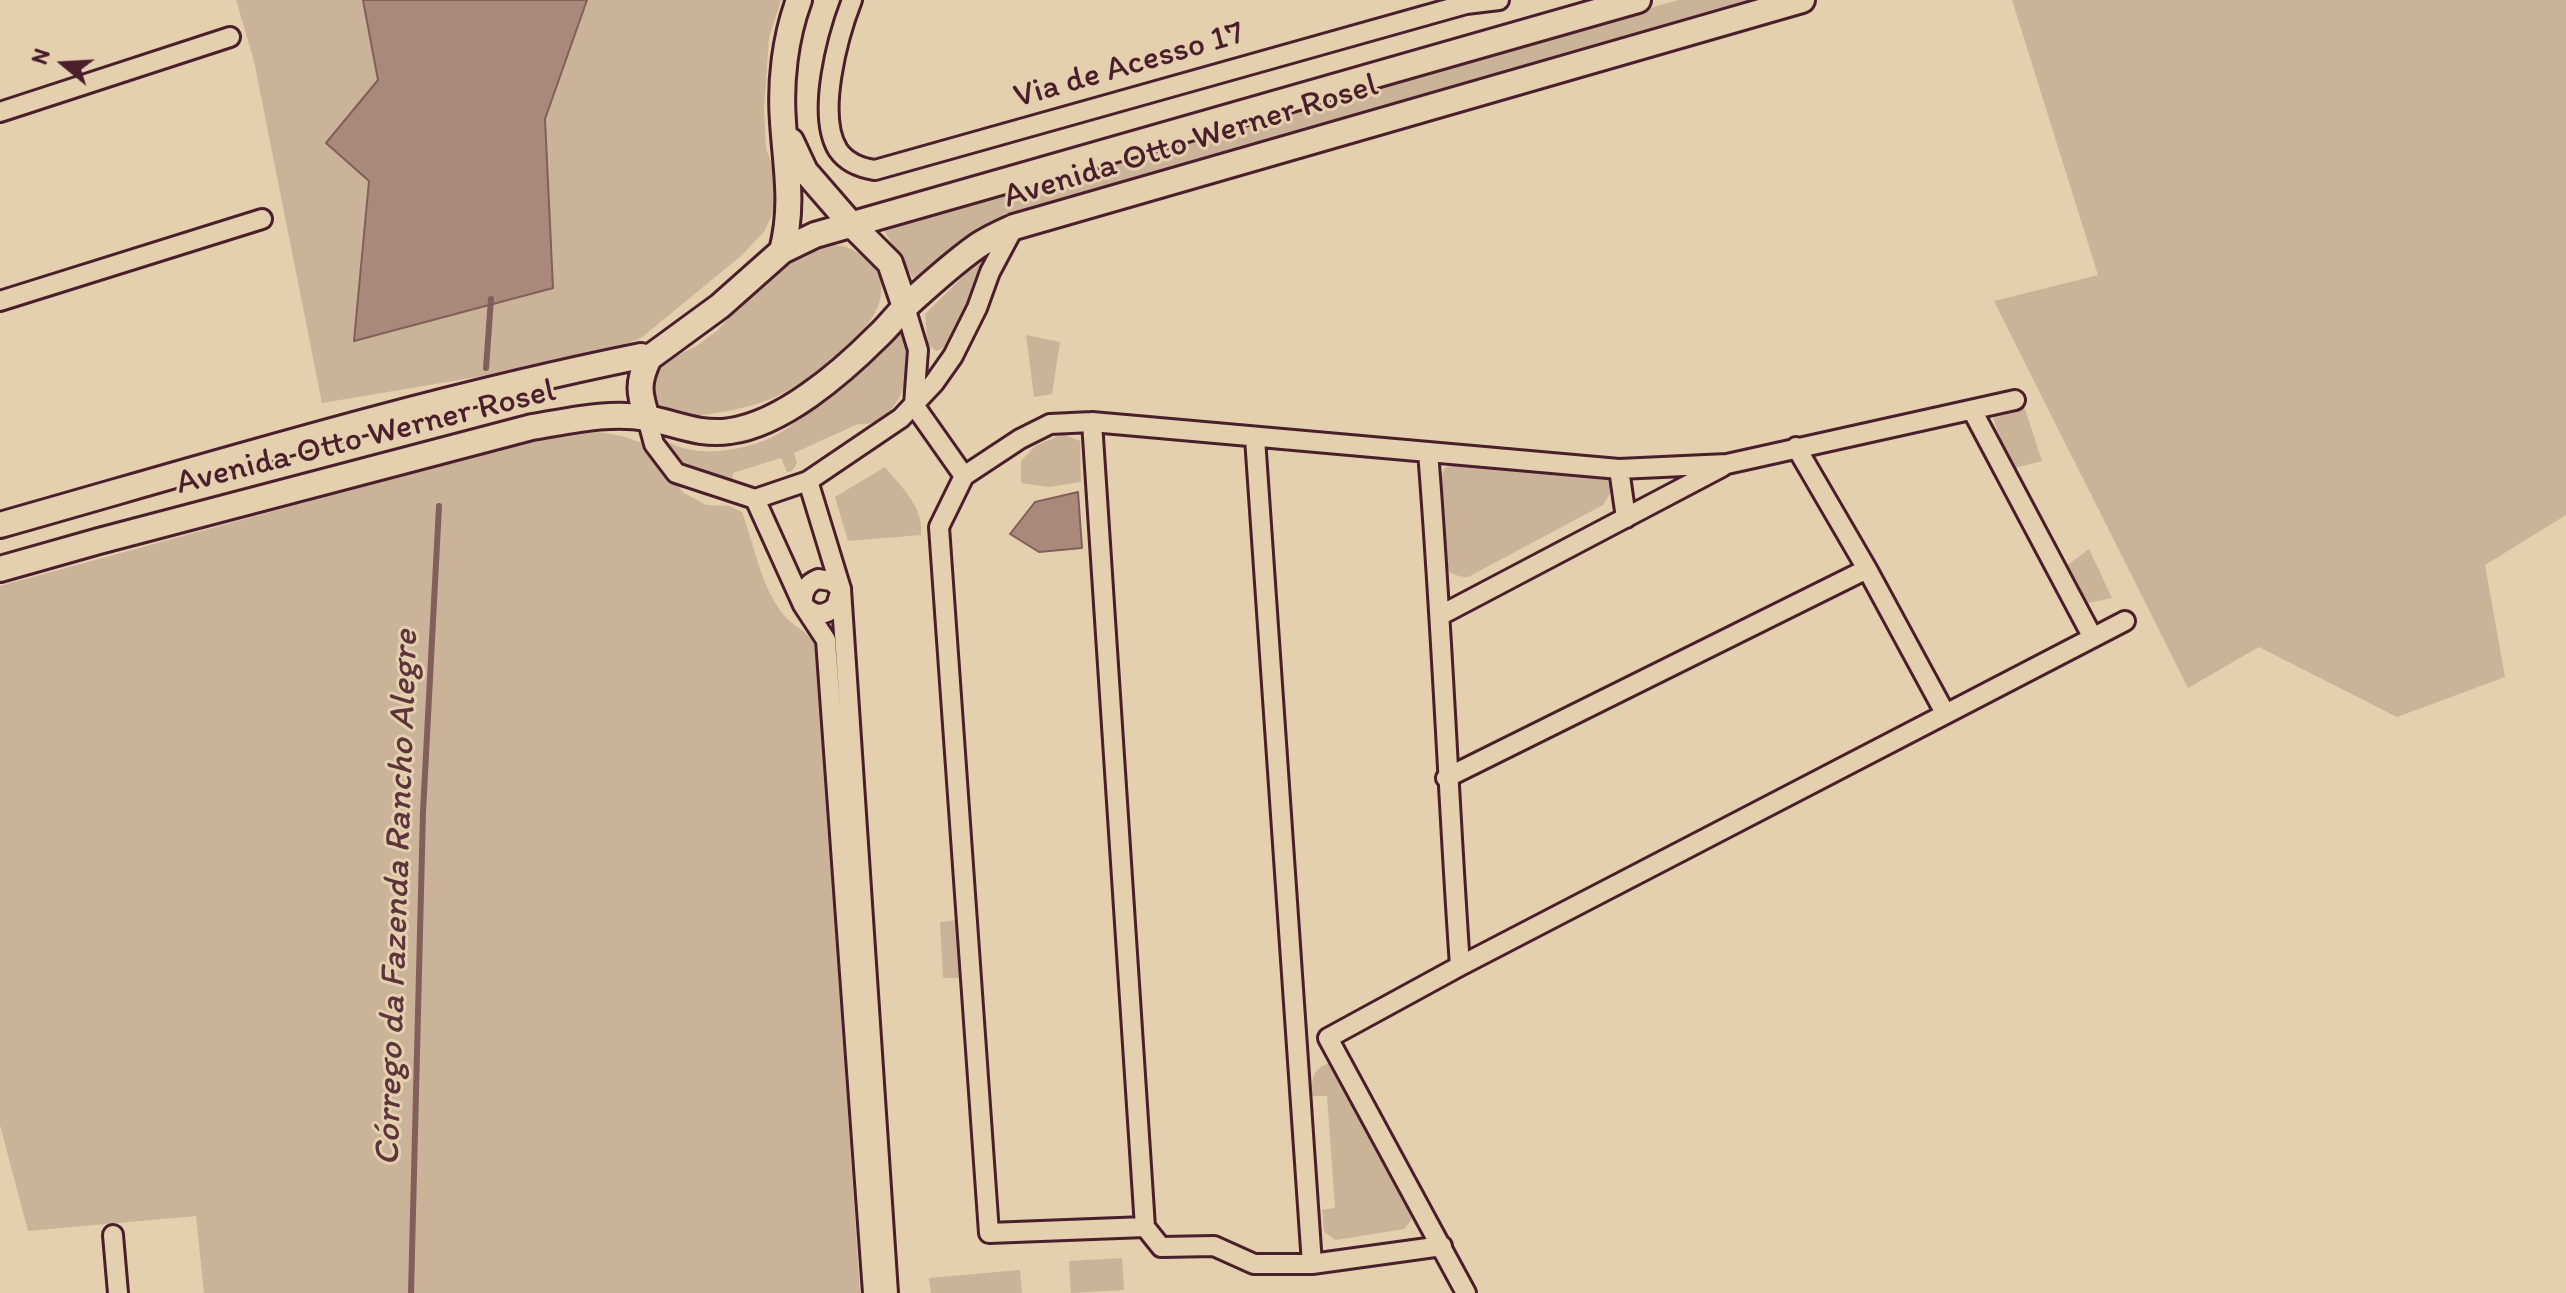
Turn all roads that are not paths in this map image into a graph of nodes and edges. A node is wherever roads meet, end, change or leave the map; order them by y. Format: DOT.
graph roads {
  1 [pos="799,0"];
  2 [pos="852,0"];
  3 [pos="1499,0"];
  4 [pos="1638,0"];
  5 [pos="1802,0"];
  6 [pos="1469,2"];
  7 [pos="230,37"];
  8 [pos="0,112"];
  9 [pos="782,120"];
  10 [pos="262,219"];
  11 [pos="851,224"];
  12 [pos="1014,227"];
  13 [pos="782,251"];
  14 [pos="0,301"];
  15 [pos="905,307"];
  16 [pos="649,358"];
  17 [pos="2015,400"];
  18 [pos="914,405"];
  19 [pos="1972,410"];
  20 [pos="647,418"];
  21 [pos="1092,422"];
  22 [pos="1255,438"];
  23 [pos="1796,447"];
  24 [pos="1428,452"];
  25 [pos="1727,464"];
  26 [pos="1619,469"];
  27 [pos="964,476"];
  28 [pos="808,481"];
  29 [pos="755,499"];
  30 [pos="1626,518"];
  31 [pos="0,525"];
  32 [pos="0,569"];
  33 [pos="1867,569"];
  34 [pos="841,589"];
  35 [pos="803,605"];
  36 [pos="1441,615"];
  37 [pos="2125,621"];
  38 [pos="2092,636"];
  39 [pos="1945,713"];
  40 [pos="1446,778"];
  41 [pos="1460,966"];
  42 [pos="1328,1038"];
  43 [pos="1298,1052"];
  44 [pos="1145,1227"];
  45 [pos="113,1235"];
  46 [pos="1442,1246"];
  47 [pos="1312,1264"];
  48 [pos="118,1293"];
  49 [pos="873,1293"];
  50 [pos="888,1293"];
  51 [pos="1466,1293"];
  1 -- 9 [label="street"];
  2 -- 6 [label="street, Via de Acesso 17"];
  3 -- 6 [label="street, Via de Acesso 17"];
  4 -- 11 [label="street, Avenida Otto Werner Rosel"];
  5 -- 12 [label="street, Avenida Otto Werner Rosel"];
  7 -- 8 [label="street"];
  9 -- 11 [label="street"];
  9 -- 13 [label="street"];
  10 -- 14 [label="street"];
  11 -- 13 [label="street, Avenida Otto Werner Rosel"];
  11 -- 15 [label="street"];
  12 -- 15 [label="street, Avenida Otto Werner Rosel"];
  12 -- 18 [label="street"];
  13 -- 16 [label="street, Avenida Otto Werner Rosel"];
  15 -- 18 [label="street"];
  15 -- 20 [label="street, Avenida Otto Werner Rosel"];
  16 -- 20 [label="street"];
  16 -- 31 [label="street, Avenida Otto Werner Rosel"];
  17 -- 19 [label="street"];
  18 -- 27 [label="street"];
  18 -- 28 [label="street"];
  19 -- 23 [label="street"];
  19 -- 38 [label="street"];
  20 -- 29 [label="street"];
  20 -- 32 [label="street, Avenida Otto Werner Rosel"];
  21 -- 22 [label="street"];
  21 -- 27 [label="street"];
  21 -- 44 [label="street"];
  22 -- 24 [label="street"];
  22 -- 43 [label="street"];
  23 -- 25 [label="street"];
  23 -- 33 [label="street"];
  24 -- 26 [label="street"];
  24 -- 36 [label="street"];
  25 -- 26 [label="street"];
  25 -- 30 [label="street"];
  26 -- 30 [label="street"];
  27 -- 44 [label="street"];
  28 -- 29 [label="street"];
  28 -- 34 [label="street"];
  29 -- 35 [label="street"];
  30 -- 36 [label="street"];
  33 -- 39 [label="street"];
  33 -- 40 [label="street"];
  34 -- 35 [label="street"];
  34 -- 50 [label="street"];
  35 -- 49 [label="street"];
  36 -- 40 [label="street"];
  37 -- 38 [label="street"];
  38 -- 39 [label="street"];
  39 -- 41 [label="street"];
  40 -- 41 [label="street"];
  41 -- 42 [label="street"];
  42 -- 43 [label="street"];
  42 -- 46 [label="street"];
  43 -- 47 [label="street"];
  44 -- 47 [label="street"];
  45 -- 48 [label="street"];
  46 -- 47 [label="street"];
  46 -- 51 [label="street"];
}
